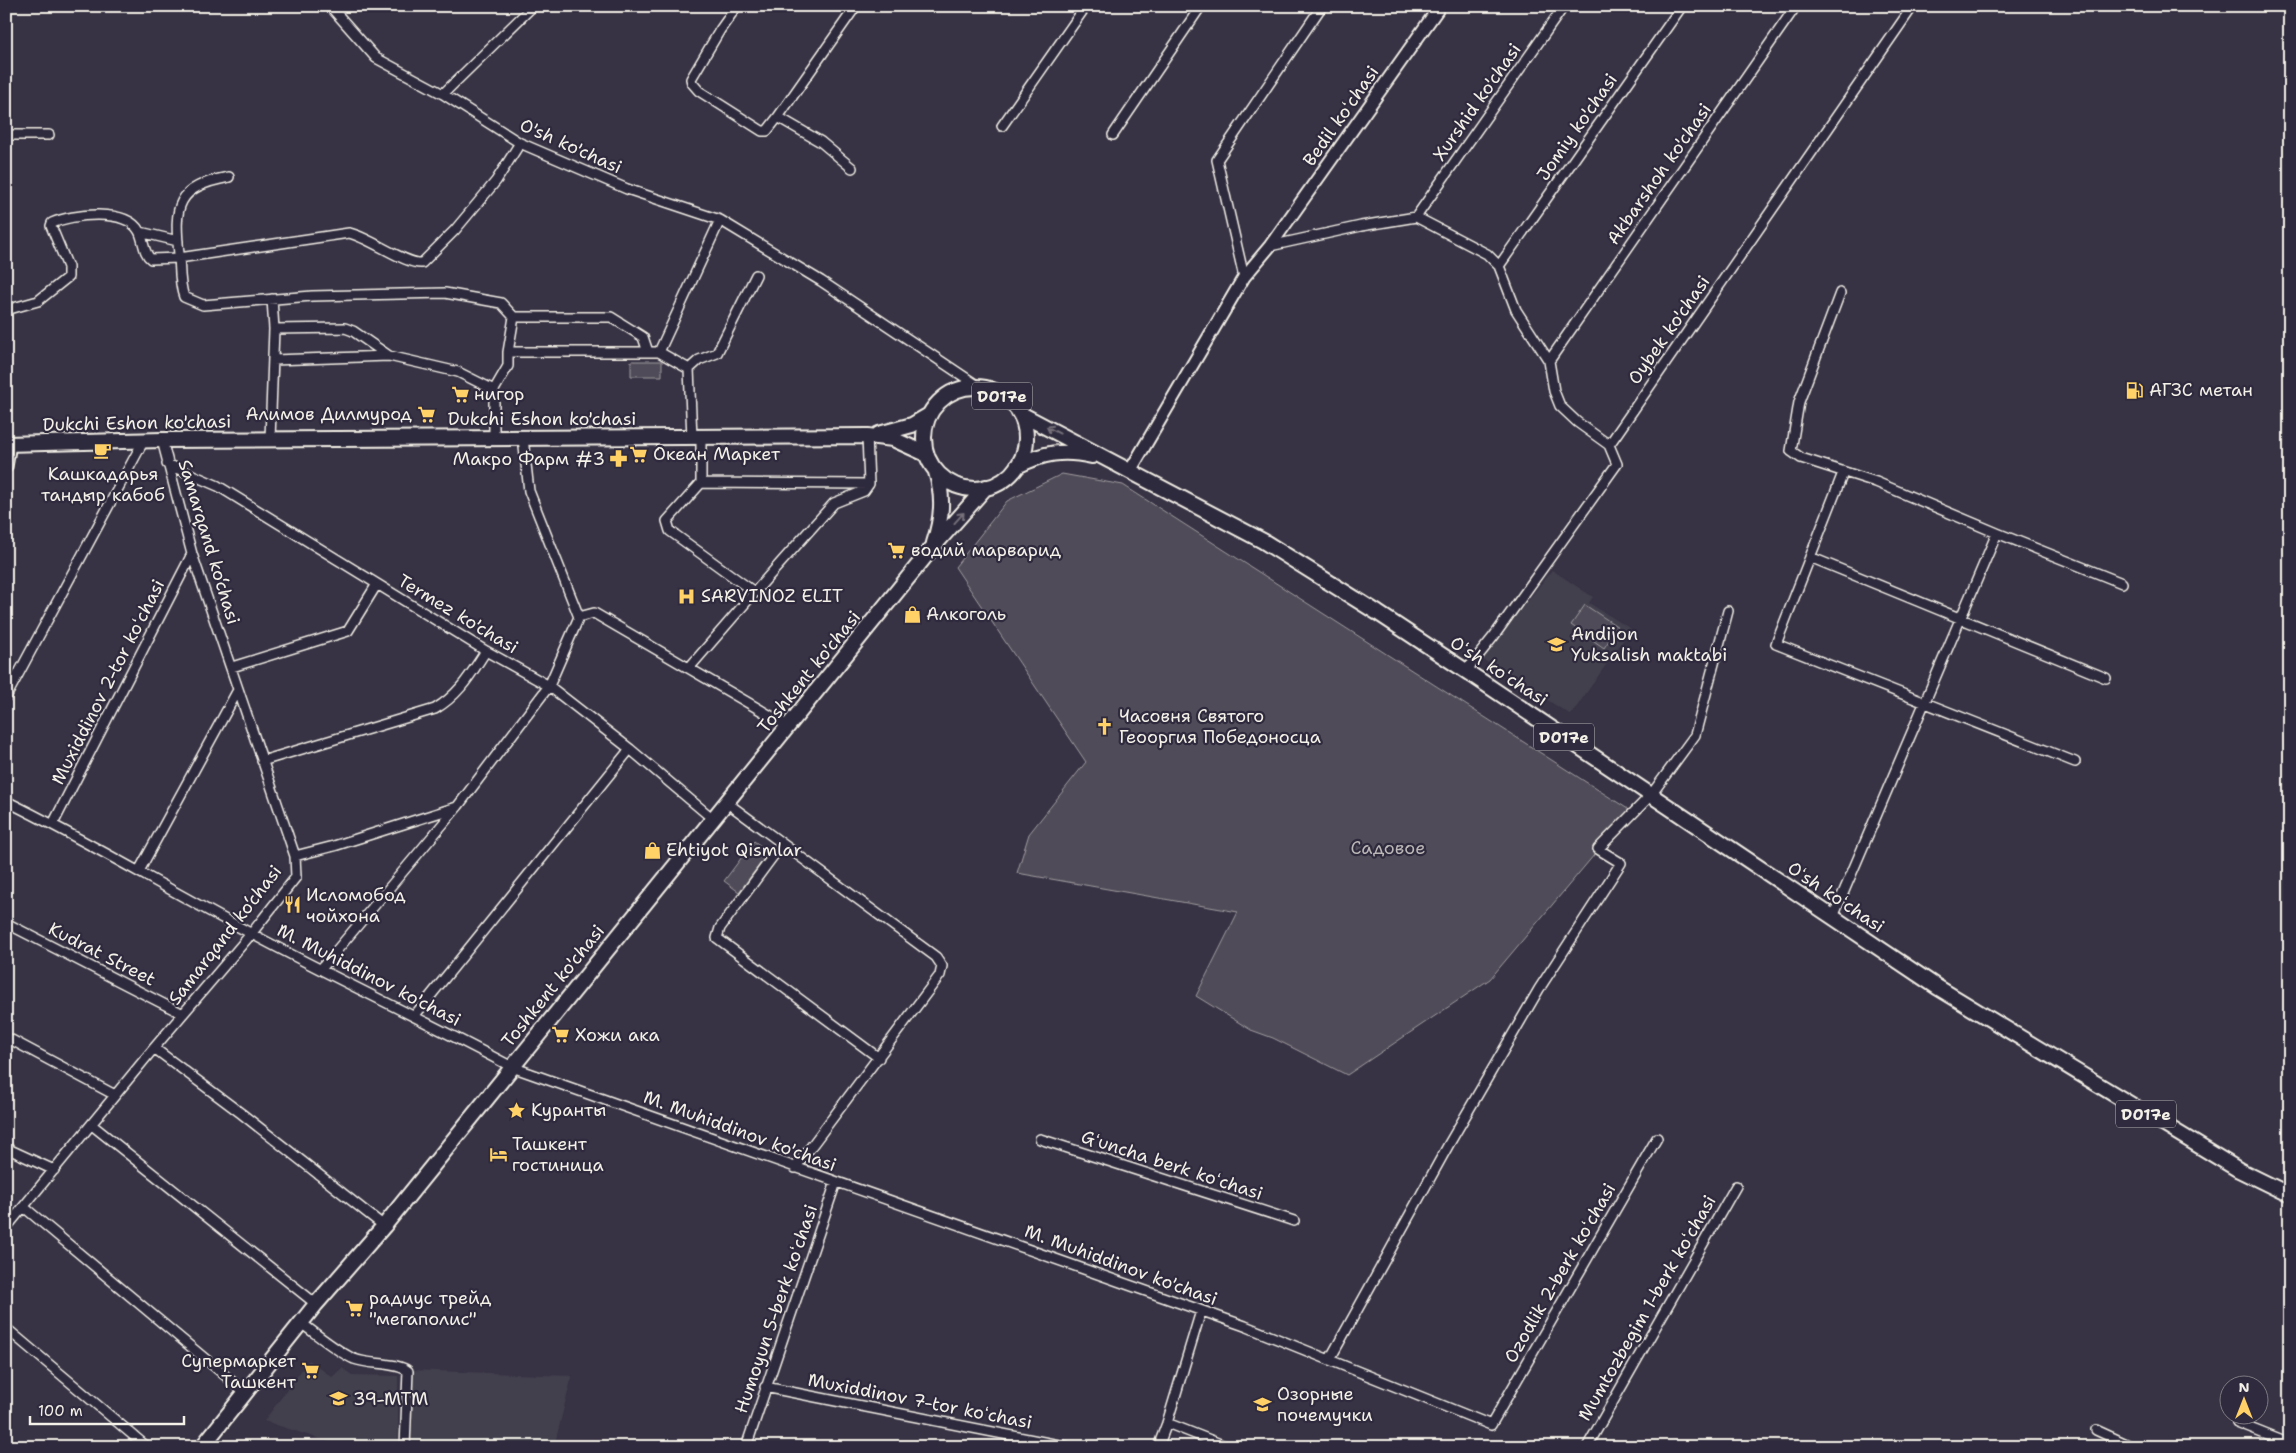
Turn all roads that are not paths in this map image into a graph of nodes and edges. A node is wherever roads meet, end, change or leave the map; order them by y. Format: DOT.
graph roads {
  1 [pos="330,6"];
  2 [pos="533,6"];
  3 [pos="737,6"];
  4 [pos="856,6"];
  5 [pos="1086,6"];
  6 [pos="1201,6"];
  7 [pos="1322,6"];
  8 [pos="1440,6"];
  9 [pos="1564,6"];
  10 [pos="1682,6"];
  11 [pos="1796,6"];
  12 [pos="1913,6"];
  13 [pos="443,94"];
  14 [pos="778,117"];
  15 [pos="1002,126"];
  16 [pos="6,135"];
  17 [pos="49,135"];
  18 [pos="1113,135"];
  19 [pos="520,143"];
  20 [pos="852,168"];
  21 [pos="229,177"];
  22 [pos="1416,217"];
  23 [pos="720,220"];
  24 [pos="140,232"];
  25 [pos="178,241"];
  26 [pos="1270,246"];
  27 [pos="179,258"];
  28 [pos="1499,266"];
  29 [pos="756,275"];
  30 [pos="1244,277"];
  31 [pos="1840,293"];
  32 [pos="272,299"];
  33 [pos="6,310"];
  34 [pos="514,317"];
  35 [pos="274,329"];
  36 [pos="508,352"];
  37 [pos="648,352"];
  38 [pos="660,352"];
  39 [pos="389,356"];
  40 [pos="273,360"];
  41 [pos="1549,361"];
  42 [pos="689,369"];
  43 [pos="982,388"];
  44 [pos="494,390"];
  45 [pos="1019,413"];
  46 [pos="929,415"];
  47 [pos="868,436"];
  48 [pos="696,437"];
  49 [pos="494,438"];
  50 [pos="523,438"];
  51 [pos="270,439"];
  52 [pos="144,440"];
  53 [pos="162,440"];
  54 [pos="8,444"];
  55 [pos="1609,445"];
  56 [pos="926,454"];
  57 [pos="1112,462"];
  58 [pos="167,464"];
  59 [pos="1018,466"];
  60 [pos="6,467"];
  61 [pos="1130,471"];
  62 [pos="936,472"];
  63 [pos="1844,473"];
  64 [pos="701,483"];
  65 [pos="868,484"];
  66 [pos="986,488"];
  67 [pos="1997,533"];
  68 [pos="932,548"];
  69 [pos="192,554"];
  70 [pos="1810,557"];
  71 [pos="2122,583"];
  72 [pos="377,584"];
  73 [pos="754,592"];
  74 [pos="1728,611"];
  75 [pos="579,617"];
  76 [pos="1962,617"];
  77 [pos="486,651"];
  78 [pos="232,668"];
  79 [pos="689,668"];
  80 [pos="1466,671"];
  81 [pos="2106,678"];
  82 [pos="549,686"];
  83 [pos="238,690"];
  84 [pos="6,697"];
  85 [pos="1925,703"];
  86 [pos="788,726"];
  87 [pos="630,749"];
  88 [pos="262,761"];
  89 [pos="2075,762"];
  90 [pos="1651,795"];
  91 [pos="6,802"];
  92 [pos="726,802"];
  93 [pos="458,806"];
  94 [pos="713,819"];
  95 [pos="53,824"];
  96 [pos="782,844"];
  97 [pos="294,856"];
  98 [pos="139,871"];
  99 [pos="1833,917"];
  100 [pos="6,923"];
  101 [pos="251,934"];
  102 [pos="321,970"];
  103 [pos="183,1014"];
  104 [pos="415,1015"];
  105 [pos="6,1037"];
  106 [pos="154,1048"];
  107 [pos="879,1058"];
  108 [pos="512,1067"];
  109 [pos="115,1095"];
  110 [pos="92,1125"];
  111 [pos="1657,1138"];
  112 [pos="1040,1139"];
  113 [pos="6,1148"];
  114 [pos="795,1168"];
  115 [pos="54,1170"];
  116 [pos="836,1182"];
  117 [pos="1736,1186"];
  118 [pos="2290,1195"];
  119 [pos="25,1208"];
  120 [pos="1294,1221"];
  121 [pos="384,1226"];
  122 [pos="6,1228"];
  123 [pos="316,1304"];
  124 [pos="1201,1311"];
  125 [pos="301,1324"];
  126 [pos="6,1328"];
  127 [pos="1330,1358"];
  128 [pos="765,1387"];
  129 [pos="246,1393"];
  130 [pos="1167,1423"];
  131 [pos="1491,1425"];
  132 [pos="2245,1426"];
  133 [pos="2096,1430"];
  134 [pos="2290,1444"];
  135 [pos="146,1447"];
  136 [pos="202,1447"];
  137 [pos="405,1447"];
  138 [pos="746,1447"];
  139 [pos="1069,1447"];
  140 [pos="1158,1447"];
  141 [pos="1228,1447"];
  142 [pos="1587,1447"];
  143 [pos="2133,1447"];
  1 -- 13 [label="street, O'sh ko'chasi"];
  2 -- 13 [label="street"];
  3 -- 14 [label="street"];
  4 -- 14 [label="street"];
  5 -- 15 [label="street"];
  6 -- 18 [label="street"];
  7 -- 30 [label="street"];
  8 -- 26 [label="street, Bedil koʻchasi"];
  9 -- 22 [label="street, Xurshid ko'chasi"];
  10 -- 28 [label="street, Jomiy ko'chasi"];
  11 -- 41 [label="street, Akbarshoh ko'chasi"];
  12 -- 55 [label="street, Oybek ko'chasi"];
  13 -- 19 [label="street, O'sh ko'chasi"];
  14 -- 20 [label="street"];
  16 -- 17 [label="street"];
  19 -- 23 [label="street, O'sh ko'chasi"];
  19 -- 27 [label="street"];
  21 -- 25 [label="street"];
  22 -- 26 [label="street"];
  22 -- 28 [label="street"];
  23 -- 38 [label="street"];
  23 -- 43 [label="street, O'sh ko'chasi"];
  24 -- 25 [label="street"];
  24 -- 27 [label="street"];
  24 -- 33 [label="street"];
  25 -- 27 [label="street"];
  26 -- 30 [label="street, Bedil koʻchasi"];
  27 -- 32 [label="street"];
  28 -- 41 [label="street"];
  29 -- 42 [label="street"];
  30 -- 61 [label="street, Bedil koʻchasi"];
  31 -- 63 [label="street"];
  32 -- 34 [label="street"];
  32 -- 35 [label="street"];
  34 -- 36 [label="street"];
  34 -- 37 [label="street"];
  35 -- 39 [label="street"];
  35 -- 40 [label="street"];
  36 -- 37 [label="street"];
  36 -- 44 [label="street"];
  37 -- 38 [label="street"];
  38 -- 42 [label="street"];
  39 -- 40 [label="street"];
  39 -- 44 [label="street"];
  40 -- 51 [label="street"];
  41 -- 55 [label="street"];
  42 -- 48 [label="street"];
  43 -- 45 [label="main road, D017e"];
  43 -- 46 [label="main road, D017e"];
  44 -- 49 [label="street"];
  57 -- 45 [label="main road, D017e, one-way"];
  45 -- 59 [label="main road, D017e"];
  46 -- 47 [label="main road, D017e"];
  46 -- 56 [label="main road"];
  47 -- 48 [label="main road, Dukchi Eshon ko'chasi / D017e"];
  47 -- 56 [label="main road, D017e"];
  47 -- 65 [label="street"];
  48 -- 50 [label="main road, Dukchi Eshon ko'chasi / D017e"];
  48 -- 64 [label="street"];
  49 -- 50 [label="main road, Dukchi Eshon ko'chasi / D017e"];
  49 -- 51 [label="main road, Dukchi Eshon ko'chasi / D017e"];
  50 -- 75 [label="street"];
  51 -- 53 [label="main road, Dukchi Eshon ko'chasi / D017e"];
  52 -- 53 [label="main road, Dukchi Eshon ko'chasi / D017e"];
  52 -- 54 [label="main road, Dukchi Eshon ko'chasi / D017e"];
  52 -- 84 [label="street"];
  53 -- 58 [label="street, Samarqand ko‘chasi"];
  54 -- 60 [label="street"];
  55 -- 80 [label="street"];
  56 -- 62 [label="main road"];
  57 -- 59 [label="main road, D017e"];
  57 -- 61 [label="main road, Oʻsh koʻchasi / D017e"];
  58 -- 69 [label="street, Samarqand ko‘chasi"];
  58 -- 72 [label="street, Termez ko'chasi"];
  59 -- 66 [label="main road, D017e"];
  61 -- 80 [label="main road, Oʻsh koʻchasi / D017e"];
  62 -- 66 [label="main road"];
  62 -- 68 [label="main road"];
  63 -- 67 [label="street"];
  63 -- 70 [label="street"];
  64 -- 65 [label="street"];
  64 -- 73 [label="street"];
  65 -- 73 [label="street"];
  68 -- 66 [label="main road, Toshkent ko'chasi, one-way"];
  67 -- 71 [label="street"];
  67 -- 76 [label="street"];
  68 -- 86 [label="main road, Toshkent ko'chasi"];
  69 -- 78 [label="street, Samarqand ko‘chasi"];
  69 -- 95 [label="street, Muxiddinov 2-tor koʻchasi"];
  70 -- 76 [label="street"];
  70 -- 85 [label="street"];
  72 -- 77 [label="street, Termez ko'chasi"];
  72 -- 78 [label="street"];
  73 -- 79 [label="street"];
  74 -- 90 [label="street"];
  75 -- 79 [label="street"];
  75 -- 82 [label="street"];
  76 -- 81 [label="street"];
  76 -- 85 [label="street"];
  77 -- 82 [label="street, Termez ko'chasi"];
  77 -- 88 [label="street"];
  78 -- 83 [label="street, Samarqand ko‘chasi"];
  79 -- 86 [label="street"];
  80 -- 90 [label="main road, Oʻsh koʻchasi / D017e"];
  82 -- 87 [label="street, Termez ko'chasi"];
  82 -- 93 [label="street"];
  83 -- 88 [label="street, Samarqand ko‘chasi"];
  83 -- 98 [label="street"];
  85 -- 89 [label="street"];
  85 -- 99 [label="street"];
  86 -- 92 [label="main road, Toshkent ko'chasi"];
  87 -- 94 [label="street, Termez ko'chasi"];
  87 -- 104 [label="street"];
  88 -- 97 [label="street, Samarqand ko‘chasi"];
  90 -- 99 [label="main road, Oʻsh koʻchasi / D017e"];
  90 -- 127 [label="street"];
  91 -- 95 [label="street, M. Muhiddinov ko'chasi"];
  92 -- 94 [label="main road, Toshkent ko'chasi"];
  92 -- 96 [label="street"];
  93 -- 97 [label="street"];
  93 -- 102 [label="street"];
  94 -- 108 [label="main road, Toshkent ko'chasi"];
  95 -- 98 [label="street, M. Muhiddinov ko'chasi"];
  96 -- 107 [label="street"];
  96 -- 107 [label="street"];
  97 -- 101 [label="street, Samarqand ko‘chasi"];
  98 -- 101 [label="street, M. Muhiddinov ko'chasi"];
  99 -- 118 [label="main road, Oʻsh koʻchasi / D017e"];
  100 -- 103 [label="street, Kudrat Street"];
  101 -- 102 [label="street, M. Muhiddinov ko'chasi"];
  101 -- 103 [label="street, Samarqand ko‘chasi"];
  102 -- 104 [label="street, M. Muhiddinov ko'chasi"];
  103 -- 106 [label="street, Samarqand ko‘chasi"];
  104 -- 108 [label="street, M. Muhiddinov ko'chasi"];
  105 -- 109 [label="street"];
  106 -- 109 [label="street, Samarqand ko‘chasi"];
  106 -- 121 [label="street"];
  107 -- 114 [label="street"];
  108 -- 114 [label="street, M. Muhiddinov ko'chasi"];
  108 -- 121 [label="main road, Toshkent ko'chasi"];
  109 -- 110 [label="street, Samarqand ko‘chasi"];
  110 -- 115 [label="street, Samarqand ko‘chasi"];
  110 -- 123 [label="street"];
  111 -- 131 [label="street, Ozodlik 2-berk koʻchasi"];
  112 -- 120 [label="street, Gʻuncha berk koʻchasi"];
  113 -- 115 [label="street"];
  114 -- 116 [label="street, M. Muhiddinov ko'chasi"];
  115 -- 119 [label="street, Samarqand ko‘chasi"];
  116 -- 124 [label="street, M. Muhiddinov ko'chasi"];
  116 -- 128 [label="street, Humoyun 5-berk koʻchasi"];
  117 -- 142 [label="street, Mumtozbegim 1-berk koʻchasi"];
  119 -- 122 [label="street, Samarqand ko‘chasi"];
  119 -- 129 [label="street"];
  121 -- 123 [label="main road, Toshkent ko'chasi"];
  123 -- 125 [label="main road, Toshkent ko'chasi"];
  124 -- 127 [label="street, M. Muhiddinov ko'chasi"];
  124 -- 130 [label="street"];
  125 -- 129 [label="main road, Toshkent ko'chasi"];
  125 -- 137 [label="street"];
  126 -- 135 [label="street"];
  127 -- 131 [label="street, M. Muhiddinov ko'chasi"];
  128 -- 138 [label="street, Humoyun 5-berk koʻchasi"];
  128 -- 139 [label="street, Muxiddinov 7-tor koʻchasi"];
  129 -- 136 [label="main road, Toshkent ko'chasi"];
  130 -- 140 [label="street"];
  130 -- 141 [label="street"];
  132 -- 134 [label="street"];
  133 -- 143 [label="street"];
}
